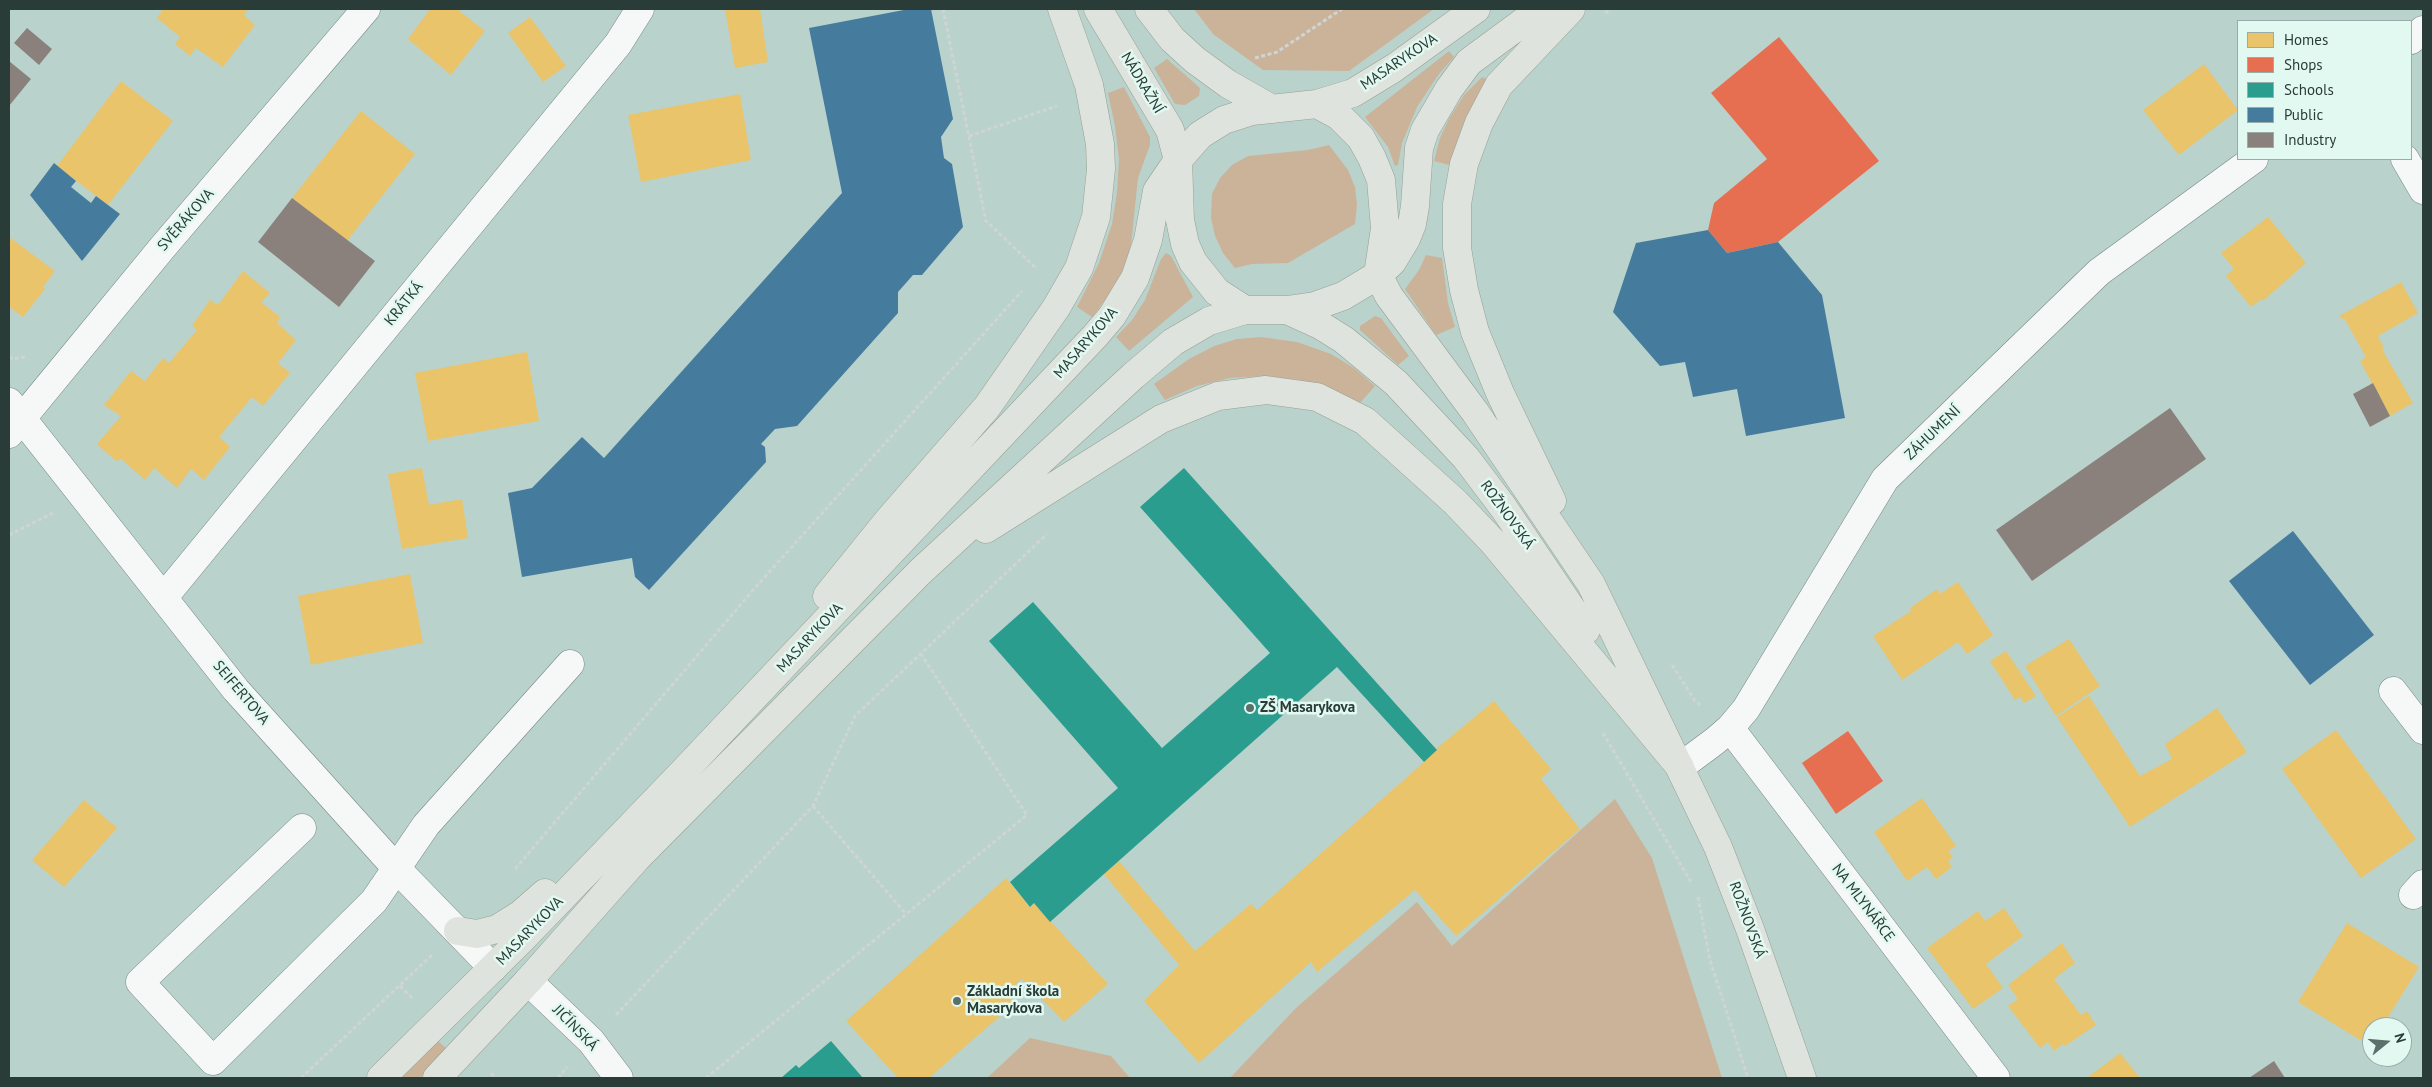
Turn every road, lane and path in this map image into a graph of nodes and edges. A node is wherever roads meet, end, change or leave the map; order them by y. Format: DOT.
graph roads {
  1 [pos="366,9"];
  2 [pos="640,9"];
  3 [pos="942,9"];
  4 [pos="1062,9"];
  5 [pos="1098,9"];
  6 [pos="1149,9"];
  7 [pos="1342,9"];
  8 [pos="1476,9"];
  9 [pos="1541,9"];
  10 [pos="1571,9"];
  11 [pos="2423,30"];
  12 [pos="2412,39"];
  13 [pos="1246,56"];
  14 [pos="1317,104"];
  15 [pos="1058,105"];
  16 [pos="1272,109"];
  17 [pos="969,136"];
  18 [pos="1178,160"];
  19 [pos="2253,160"];
  20 [pos="2406,160"];
  21 [pos="2423,190"];
  22 [pos="1044,264"];
  23 [pos="1378,275"];
  24 [pos="1026,286"];
  25 [pos="1245,310"];
  26 [pos="1287,310"];
  27 [pos="13,418"];
  28 [pos="80,490"];
  29 [pos="1054,528"];
  30 [pos="9,535"];
  31 [pos="921,571"];
  32 [pos="1591,584"];
  33 [pos="164,597"];
  34 [pos="921,654"];
  35 [pos="570,664"];
  36 [pos="2393,691"];
  37 [pos="1730,728"];
  38 [pos="1602,730"];
  39 [pos="2423,730"];
  40 [pos="1680,767"];
  41 [pos="684,771"];
  42 [pos="812,806"];
  43 [pos="302,828"];
  44 [pos="397,869"];
  45 [pos="515,870"];
  46 [pos="906,914"];
  47 [pos="458,931"];
  48 [pos="434,954"];
  49 [pos="493,968"];
  50 [pos="528,981"];
  51 [pos="437,1024"];
  52 [pos="591,1041"];
  53 [pos="491,1074"];
  54 [pos="301,1078"];
  55 [pos="376,1078"];
  56 [pos="381,1078"];
  57 [pos="438,1078"];
  58 [pos="496,1078"];
  59 [pos="558,1078"];
  60 [pos="619,1078"];
  61 [pos="706,1078"];
  62 [pos="1748,1078"];
  63 [pos="1802,1078"];
  64 [pos="1996,1078"];
  1 -- 27 [label="street, SVĚRÁKOVA"];
  2 -- 33 [label="street, KRÁTKÁ"];
  3 -- 17 [label="path"];
  4 -- 41 [label="main road"];
  5 -- 18 [label="main road, NÁDRAŽNÍ"];
  6 -- 16 [label="main road"];
  7 -- 13 [label="path"];
  8 -- 14 [label="main road, MASARYKOVA"];
  9 -- 23 [label="main road"];
  10 -- 32 [label="main road"];
  11 -- 12 [label="street"];
  14 -- 16 [label="main road, MASARYKOVA"];
  14 -- 23 [label="main road"];
  15 -- 17 [label="path"];
  16 -- 18 [label="main road, MASARYKOVA"];
  17 -- 22 [label="path"];
  18 -- 25 [label="main road, NÁDRAŽNÍ"];
  18 -- 41 [label="main road, MASARYKOVA"];
  19 -- 37 [label="street, ZÁHUMENÍ"];
  20 -- 21 [label="street"];
  23 -- 26 [label="main road"];
  23 -- 32 [label="main road, ROŽNOVSKÁ"];
  24 -- 45 [label="path"];
  25 -- 26 [label="main road, MASARYKOVA"];
  25 -- 31 [label="main road, MASARYKOVA"];
  26 -- 40 [label="main road, ROŽNOVSKÁ"];
  27 -- 28 [label="street, SEIFERTOVA"];
  28 -- 30 [label="path"];
  28 -- 33 [label="street, SEIFERTOVA"];
  29 -- 34 [label="path"];
  31 -- 40 [label="main road"];
  31 -- 50 [label="main road, MASARYKOVA"];
  32 -- 40 [label="main road, ROŽNOVSKÁ"];
  33 -- 44 [label="street, SEIFERTOVA"];
  34 -- 42 [label="path"];
  34 -- 46 [label="path"];
  35 -- 44 [label="street"];
  36 -- 39 [label="street"];
  37 -- 40 [label="street, ZÁHUMENÍ"];
  37 -- 64 [label="street, NA MLYNÁŘCE"];
  38 -- 62 [label="path"];
  40 -- 63 [label="main road, ROŽNOVSKÁ"];
  41 -- 47 [label="main road"];
  41 -- 49 [label="main road, MASARYKOVA"];
  42 -- 46 [label="path"];
  42 -- 52 [label="path"];
  43 -- 44 [label="street"];
  44 -- 47 [label="street, SEIFERTOVA"];
  46 -- 61 [label="path"];
  47 -- 49 [label="street, SEIFERTOVA"];
  48 -- 54 [label="path"];
  49 -- 51 [label="main road, MASARYKOVA"];
  50 -- 52 [label="street, JIČÍNSKÁ"];
  50 -- 57 [label="main road, MASARYKOVA"];
  51 -- 55 [label="main road"];
  51 -- 56 [label="main road, MASARYKOVA"];
  52 -- 59 [label="path"];
  52 -- 60 [label="street, JIČÍNSKÁ"];
  53 -- 58 [label="path"];
}
